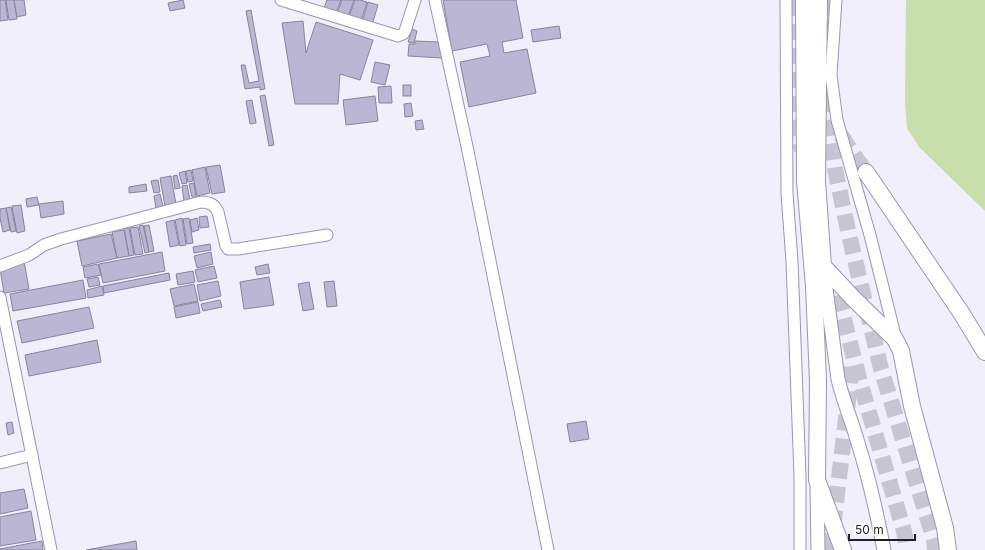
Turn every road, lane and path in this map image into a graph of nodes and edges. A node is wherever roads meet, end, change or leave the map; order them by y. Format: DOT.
graph roads {
  1 [pos="281,0"];
  2 [pos="415,0"];
  3 [pos="435,0"];
  4 [pos="786,0"];
  5 [pos="804,0"];
  6 [pos="819,0"];
  7 [pos="836,0"];
  8 [pos="866,172"];
  9 [pos="328,235"];
  10 [pos="0,266"];
  11 [pos="823,266"];
  12 [pos="0,297"];
  13 [pos="898,345"];
  14 [pos="985,352"];
  15 [pos="32,455"];
  16 [pos="0,462"];
  17 [pos="817,480"];
  18 [pos="51,550"];
  19 [pos="548,550"];
  20 [pos="800,550"];
  21 [pos="818,550"];
  22 [pos="843,550"];
  23 [pos="884,550"];
  24 [pos="948,550"];
  1 -- 2 [label="street"];
  3 -- 19 [label="street"];
  4 -- 20 [label="street"];
  5 -- 17 [label="highway"];
  6 -- 11 [label="highway"];
  7 -- 13 [label="street"];
  8 -- 14 [label="highway"];
  9 -- 10 [label="street"];
  11 -- 13 [label="highway"];
  11 -- 23 [label="main road"];
  12 -- 15 [label="street"];
  13 -- 24 [label="highway"];
  15 -- 16 [label="street"];
  15 -- 18 [label="street"];
  17 -- 21 [label="main road"];
  17 -- 22 [label="highway"];
}
